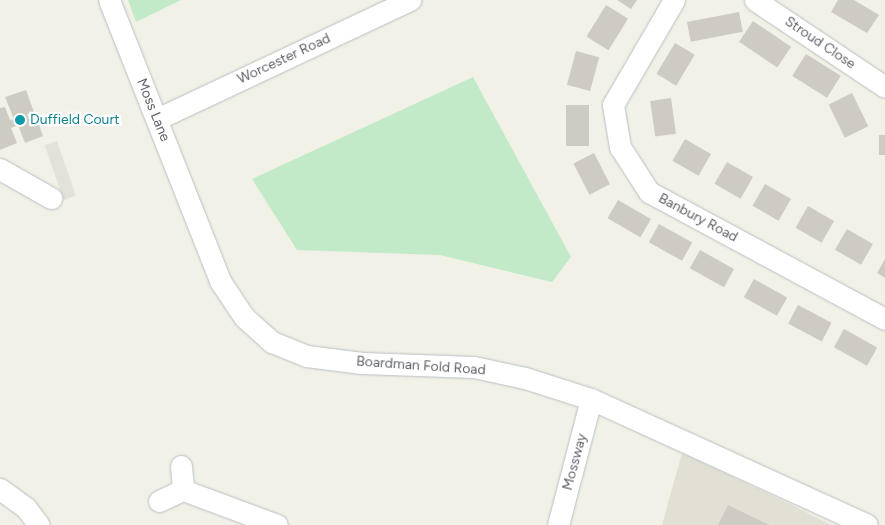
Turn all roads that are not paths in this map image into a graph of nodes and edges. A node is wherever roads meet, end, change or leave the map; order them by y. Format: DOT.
graph roads {
  1 [pos="109,0"];
  2 [pos="410,0"];
  3 [pos="674,0"];
  4 [pos="755,0"];
  5 [pos="885,87"];
  6 [pos="158,120"];
  7 [pos="0,169"];
  8 [pos="51,198"];
  9 [pos="197,220"];
  10 [pos="885,319"];
  11 [pos="591,399"];
  12 [pos="181,466"];
  13 [pos="0,489"];
  14 [pos="183,490"];
  15 [pos="159,501"];
  16 [pos="39,525"];
  17 [pos="277,525"];
  18 [pos="558,525"];
  19 [pos="867,525"];
  1 -- 6 [label="street, Moss Lane"];
  2 -- 6 [label="street, Worcester Road"];
  3 -- 10 [label="street, Banbury Road"];
  4 -- 5 [label="street, Stroud Close"];
  6 -- 9 [label="street, Moss Lane"];
  7 -- 8 [label="street"];
  9 -- 11 [label="street, Boardman Fold Road"];
  11 -- 18 [label="street, Mossway"];
  11 -- 19 [label="street, Boardman Fold Road"];
  12 -- 14 [label="street"];
  13 -- 16 [label="street"];
  14 -- 15 [label="street"];
  14 -- 17 [label="street"];
}
